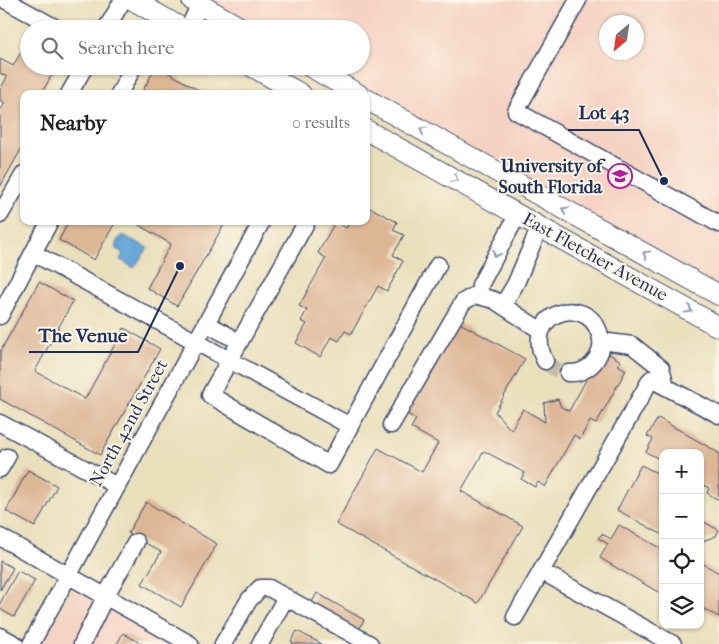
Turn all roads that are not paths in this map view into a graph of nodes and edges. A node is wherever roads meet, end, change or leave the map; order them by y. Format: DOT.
graph roads {
  1 [pos="5,0"];
  2 [pos="123,0"];
  3 [pos="133,0"];
  4 [pos="578,0"];
  5 [pos="198,1"];
  6 [pos="42,20"];
  7 [pos="111,20"];
  8 [pos="156,20"];
  9 [pos="191,20"];
  10 [pos="229,20"];
  11 [pos="80,75"];
  12 [pos="130,75"];
  13 [pos="267,75"];
  14 [pos="320,75"];
  15 [pos="335,88"];
  16 [pos="71,90"];
  17 [pos="122,90"];
  18 [pos="294,90"];
  19 [pos="370,100"];
  20 [pos="370,132"];
  21 [pos="20,181"];
  22 [pos="518,214"];
  23 [pos="0,215"];
  24 [pos="719,224"];
  25 [pos="48,225"];
  26 [pos="260,225"];
  27 [pos="305,225"];
  28 [pos="540,226"];
  29 [pos="33,253"];
  30 [pos="438,265"];
  31 [pos="719,295"];
  32 [pos="480,296"];
  33 [pos="503,305"];
  34 [pos="0,316"];
  35 [pos="206,323"];
  36 [pos="719,327"];
  37 [pos="540,330"];
  38 [pos="229,336"];
  39 [pos="601,341"];
  40 [pos="197,343"];
  41 [pos="229,359"];
  42 [pos="545,361"];
  43 [pos="568,373"];
  44 [pos="666,386"];
  45 [pos="719,415"];
  46 [pos="0,423"];
  47 [pos="391,425"];
  48 [pos="350,426"];
  49 [pos="117,486"];
  50 [pos="0,537"];
  51 [pos="136,542"];
  52 [pos="541,571"];
  53 [pos="68,576"];
  54 [pos="105,597"];
  55 [pos="286,598"];
  56 [pos="515,617"];
  57 [pos="0,636"];
  58 [pos="15,644"];
  59 [pos="31,644"];
  60 [pos="82,644"];
  61 [pos="190,644"];
  62 [pos="223,644"];
  63 [pos="260,644"];
  64 [pos="370,644"];
  65 [pos="673,644"];
  1 -- 6 [label="street"];
  2 -- 7 [label="street"];
  3 -- 8 [label="main road"];
  4 -- 24 [label="street"];
  5 -- 9 [label="street"];
  5 -- 10 [label="main road"];
  11 -- 16 [label="street"];
  12 -- 17 [label="street"];
  13 -- 18 [label="main road"];
  14 -- 15 [label="main road"];
  31 -- 19 [label="main road, East Fletcher Avenue, one-way"];
  20 -- 22 [label="main road, East Fletcher Avenue, one-way"];
  21 -- 23 [label="street"];
  22 -- 28 [label="main road, East Fletcher Avenue"];
  22 -- 32 [label="street, one-way"];
  25 -- 29 [label="street"];
  26 -- 35 [label="street, North 42nd Street"];
  27 -- 41 [label="street"];
  28 -- 33 [label="street"];
  28 -- 36 [label="main road, East Fletcher Avenue, one-way"];
  29 -- 34 [label="street"];
  29 -- 40 [label="street"];
  30 -- 48 [label="street"];
  32 -- 33 [label="street"];
  32 -- 47 [label="street"];
  33 -- 37 [label="street"];
  35 -- 38 [label="street"];
  35 -- 40 [label="street, North 42nd Street"];
  37 -- 39 [label="street"];
  37 -- 42 [label="street"];
  39 -- 43 [label="street"];
  39 -- 44 [label="street"];
  40 -- 41 [label="street"];
  40 -- 49 [label="street, North 42nd Street"];
  41 -- 48 [label="street"];
  41 -- 48 [label="street"];
  44 -- 45 [label="street"];
  44 -- 52 [label="street"];
  46 -- 49 [label="street"];
  49 -- 53 [label="street, North 42nd Street"];
  50 -- 53 [label="street"];
  51 -- 54 [label="street"];
  52 -- 56 [label="street"];
  52 -- 65 [label="street"];
  53 -- 54 [label="street"];
  53 -- 59 [label="street, North 42nd Street"];
  54 -- 60 [label="street"];
  54 -- 61 [label="street"];
  55 -- 62 [label="street"];
  55 -- 63 [label="street"];
  55 -- 64 [label="street"];
  57 -- 58 [label="street"];
}
